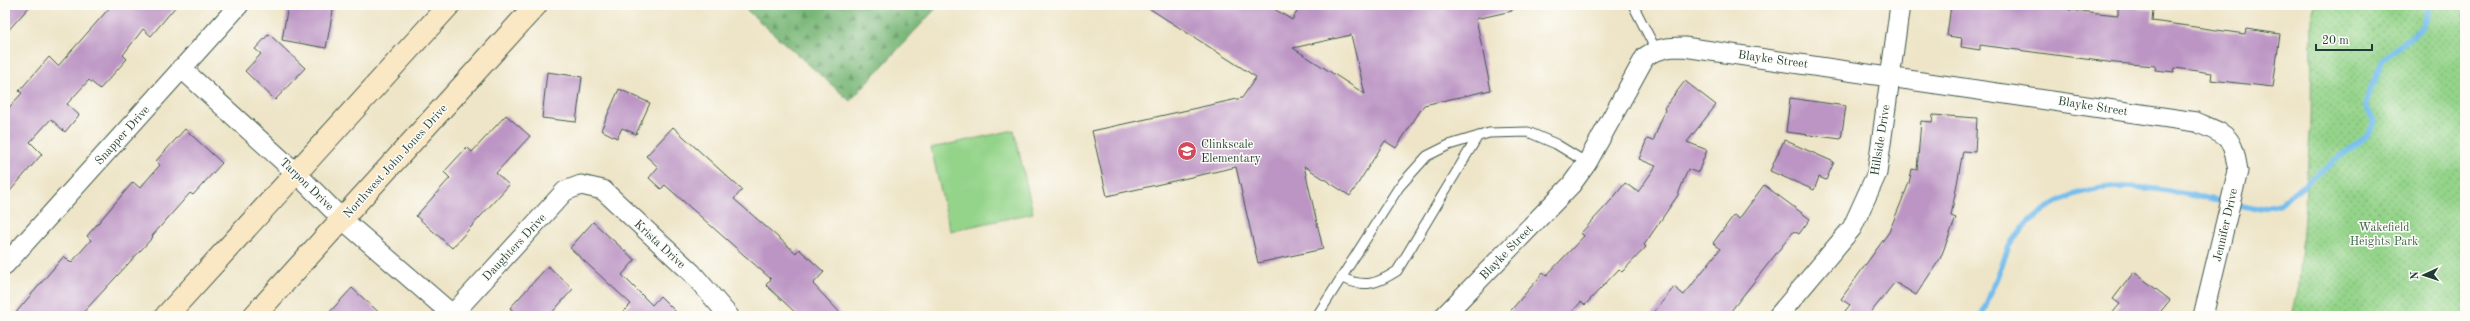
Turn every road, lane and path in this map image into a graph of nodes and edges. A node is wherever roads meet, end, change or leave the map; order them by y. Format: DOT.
graph roads {
  1 [pos="239,5"];
  2 [pos="449,5"];
  3 [pos="536,5"];
  4 [pos="1634,5"];
  5 [pos="1900,5"];
  6 [pos="1656,50"];
  7 [pos="181,68"];
  8 [pos="1890,75"];
  9 [pos="2226,135"];
  10 [pos="1478,136"];
  11 [pos="1587,164"];
  12 [pos="296,173"];
  13 [pos="582,185"];
  14 [pos="342,219"];
  15 [pos="5,265"];
  16 [pos="1342,278"];
  17 [pos="452,315"];
  18 [pos="166,316"];
  19 [pos="254,316"];
  20 [pos="729,316"];
  21 [pos="1317,316"];
  22 [pos="1444,316"];
  23 [pos="1778,316"];
  24 [pos="2203,316"];
  1 -- 7 [label="street, Snapper Drive"];
  2 -- 12 [label="main road"];
  3 -- 14 [label="main road, Northwest John Jones Drive"];
  4 -- 6 [label="lane"];
  5 -- 8 [label="street, Hillside Drive"];
  6 -- 8 [label="street, Blayke Street"];
  6 -- 11 [label="street, Blayke Street"];
  7 -- 12 [label="street, Tarpon Drive"];
  7 -- 15 [label="street, Snapper Drive"];
  8 -- 9 [label="street, Blayke Street"];
  8 -- 23 [label="street, Hillside Drive"];
  9 -- 24 [label="street, Jennifer Drive"];
  10 -- 11 [label="lane"];
  10 -- 16 [label="lane"];
  10 -- 16 [label="lane"];
  11 -- 22 [label="street, Blayke Street"];
  12 -- 14 [label="street, Tarpon Drive"];
  12 -- 18 [label="main road"];
  13 -- 17 [label="street, Daughters Drive"];
  13 -- 20 [label="street, Krista Drive"];
  14 -- 17 [label="street, Tarpon Drive"];
  14 -- 19 [label="main road, Northwest John Jones Drive"];
  16 -- 21 [label="lane"];
}
